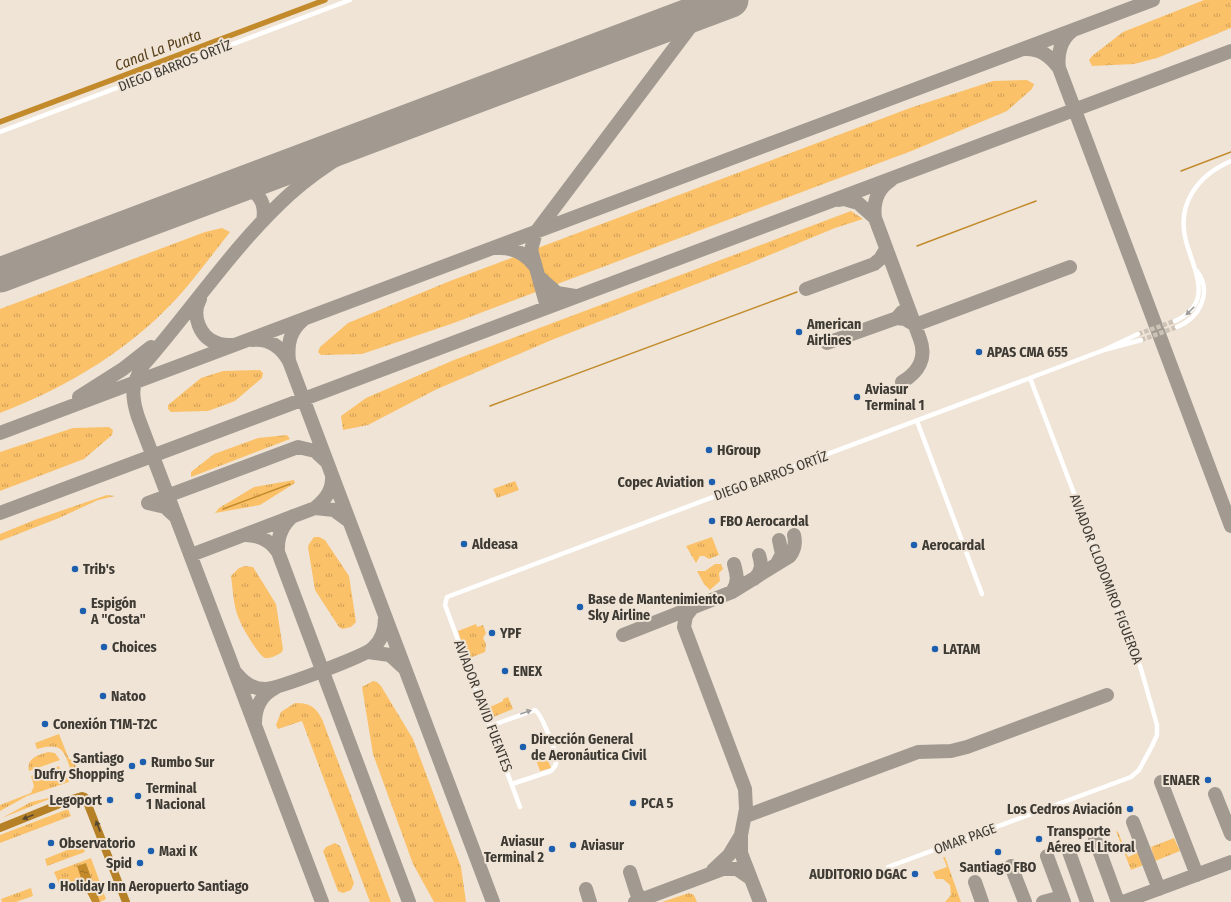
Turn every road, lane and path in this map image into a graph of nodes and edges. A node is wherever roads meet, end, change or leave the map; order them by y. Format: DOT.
graph roads {
  1 [pos="350,0"];
  2 [pos="0,132"];
  3 [pos="1231,161"];
  4 [pos="1195,268"];
  5 [pos="1175,320"];
  6 [pos="1178,327"];
  7 [pos="1138,334"];
  8 [pos="1141,340"];
  9 [pos="1104,350"];
  10 [pos="1030,378"];
  11 [pos="917,421"];
  12 [pos="982,594"];
  13 [pos="445,605"];
  14 [pos="490,726"];
  15 [pos="1132,778"];
  16 [pos="512,784"];
  17 [pos="520,807"];
  18 [pos="0,828"];
  19 [pos="888,867"];
  20 [pos="126,902"];
  1 -- 2 [label="street, DIEGO BARROS ORTÍZ"];
  3 -- 4 [label="street"];
  4 -- 5 [label="street, one-way"];
  4 -- 6 [label="street"];
  7 -- 9 [label="street, DIEGO BARROS ORTÍZ"];
  8 -- 9 [label="street, DIEGO BARROS ORTÍZ"];
  9 -- 10 [label="street, DIEGO BARROS ORTÍZ"];
  10 -- 11 [label="street, DIEGO BARROS ORTÍZ"];
  10 -- 15 [label="street, AVIADOR CLODOMIRO FIGUEROA"];
  11 -- 12 [label="street"];
  11 -- 13 [label="street, DIEGO BARROS ORTÍZ"];
  13 -- 14 [label="street, AVIADOR DAVID FUENTES"];
  14 -- 16 [label="street, AVIADOR DAVID FUENTES"];
  14 -- 16 [label="street, one-way"];
  15 -- 19 [label="street, OMAR PAGE"];
  16 -- 17 [label="street, AVIADOR DAVID FUENTES"];
  20 -- 18 [label="highway, one-way"];
}
